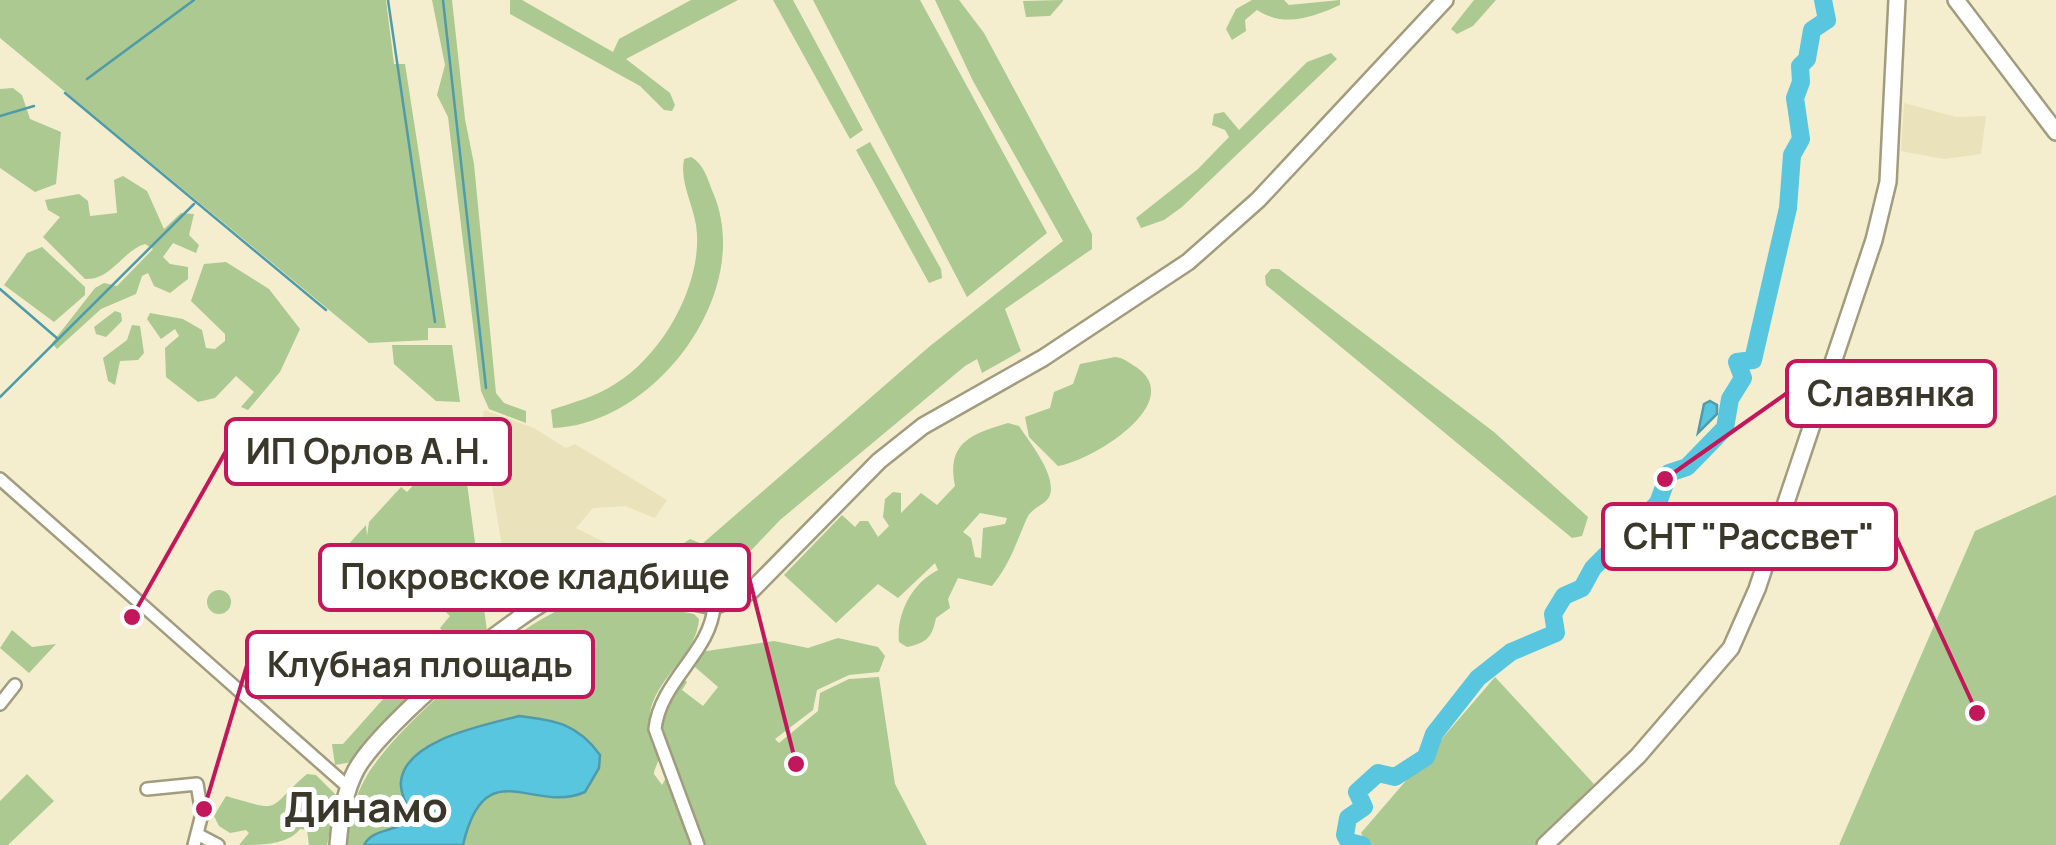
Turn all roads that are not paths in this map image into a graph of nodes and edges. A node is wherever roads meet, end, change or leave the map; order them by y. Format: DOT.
graph roads {
  1 [pos="1445,0"];
  2 [pos="1897,0"];
  3 [pos="1956,0"];
  4 [pos="2056,132"];
  5 [pos="0,479"];
  6 [pos="714,606"];
  7 [pos="14,685"];
  8 [pos="0,704"];
  9 [pos="348,787"];
  10 [pos="147,789"];
  11 [pos="196,840"];
  12 [pos="218,845"];
  13 [pos="338,845"];
  14 [pos="698,845"];
  15 [pos="1545,845"];
  1 -- 6 [label="main road"];
  2 -- 15 [label="main road"];
  3 -- 4 [label="main road"];
  5 -- 9 [label="street"];
  6 -- 9 [label="main road"];
  6 -- 14 [label="street"];
  7 -- 8 [label="street"];
  9 -- 13 [label="main road"];
  10 -- 11 [label="street"];
  11 -- 12 [label="street"];
}
